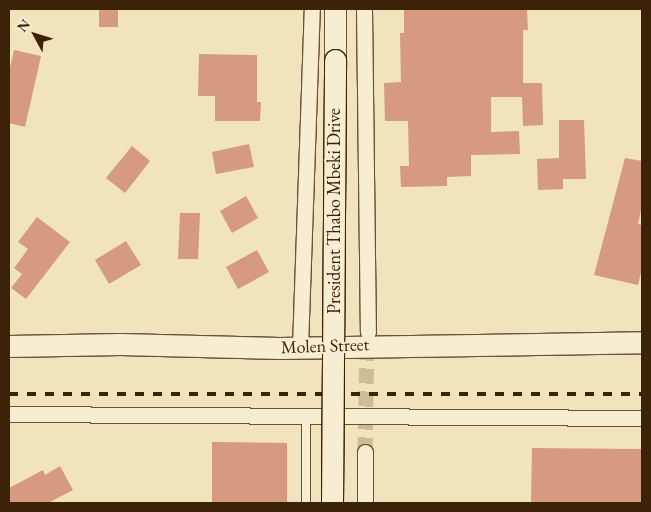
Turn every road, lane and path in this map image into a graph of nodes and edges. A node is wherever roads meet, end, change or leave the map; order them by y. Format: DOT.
graph roads {
  1 [pos="312,9"];
  2 [pos="336,9"];
  3 [pos="364,9"];
  4 [pos="368,332"];
  5 [pos="642,342"];
  6 [pos="9,346"];
  7 [pos="300,347"];
  8 [pos="9,414"];
  9 [pos="306,416"];
  10 [pos="642,418"];
  11 [pos="365,452"];
  12 [pos="306,503"];
  13 [pos="332,503"];
  14 [pos="365,503"];
  1 -- 7 [label="street"];
  2 -- 13 [label="street, President Thabo Mbeki Drive, bridge"];
  3 -- 4 [label="street"];
  5 -- 7 [label="street, Molen Street"];
  6 -- 7 [label="street, Molen Street"];
  8 -- 9 [label="street"];
  9 -- 10 [label="street"];
  9 -- 12 [label="lane"];
  11 -- 14 [label="street"];
}
